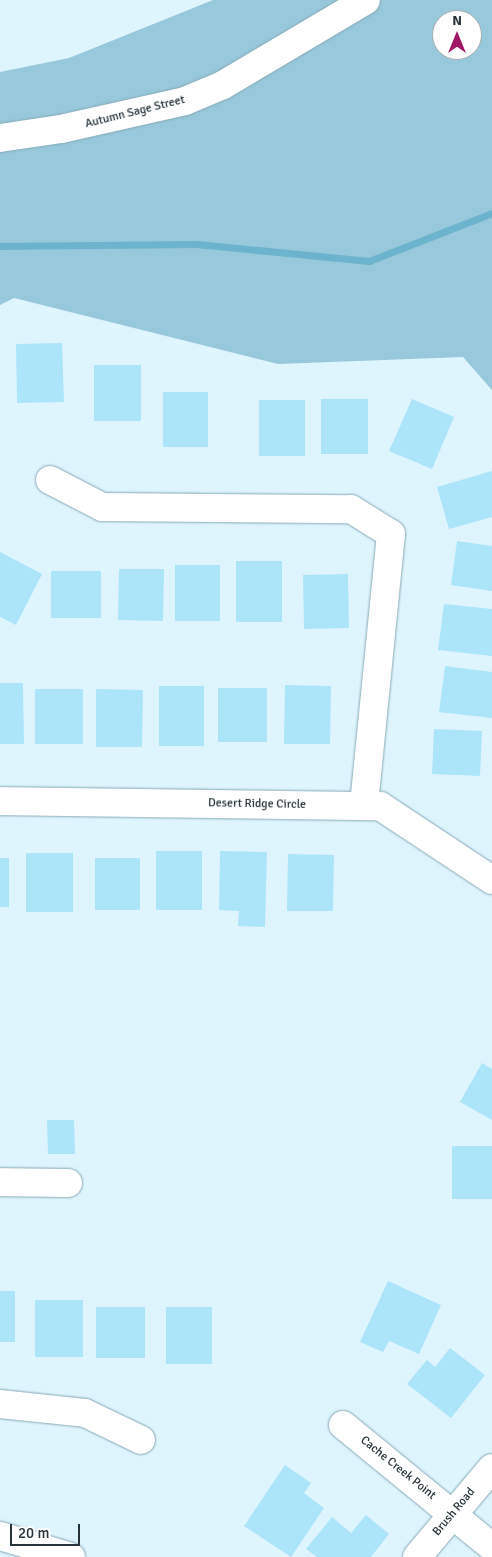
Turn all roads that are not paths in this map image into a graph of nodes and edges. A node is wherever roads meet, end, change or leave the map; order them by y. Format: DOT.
graph roads {
  1 [pos="366,0"];
  2 [pos="0,138"];
  3 [pos="50,480"];
  4 [pos="0,800"];
  5 [pos="364,806"];
  6 [pos="492,880"];
  7 [pos="0,1182"];
  8 [pos="68,1183"];
  9 [pos="0,1404"];
  10 [pos="343,1425"];
  11 [pos="141,1440"];
  12 [pos="492,1468"];
  13 [pos="452,1512"];
  14 [pos="0,1536"];
  15 [pos="492,1547"];
  16 [pos="71,1557"];
  17 [pos="417,1557"];
  1 -- 2 [label="street, Autumn Sage Street"];
  3 -- 5 [label="street"];
  4 -- 5 [label="street, Desert Ridge Circle"];
  5 -- 6 [label="street, Desert Ridge Circle"];
  7 -- 8 [label="street"];
  9 -- 11 [label="street"];
  10 -- 13 [label="street, Cache Creek Point"];
  12 -- 13 [label="street, Brush Road"];
  13 -- 15 [label="street, Cache Creek Point"];
  13 -- 17 [label="street, Brush Road"];
  14 -- 16 [label="street"];
}
